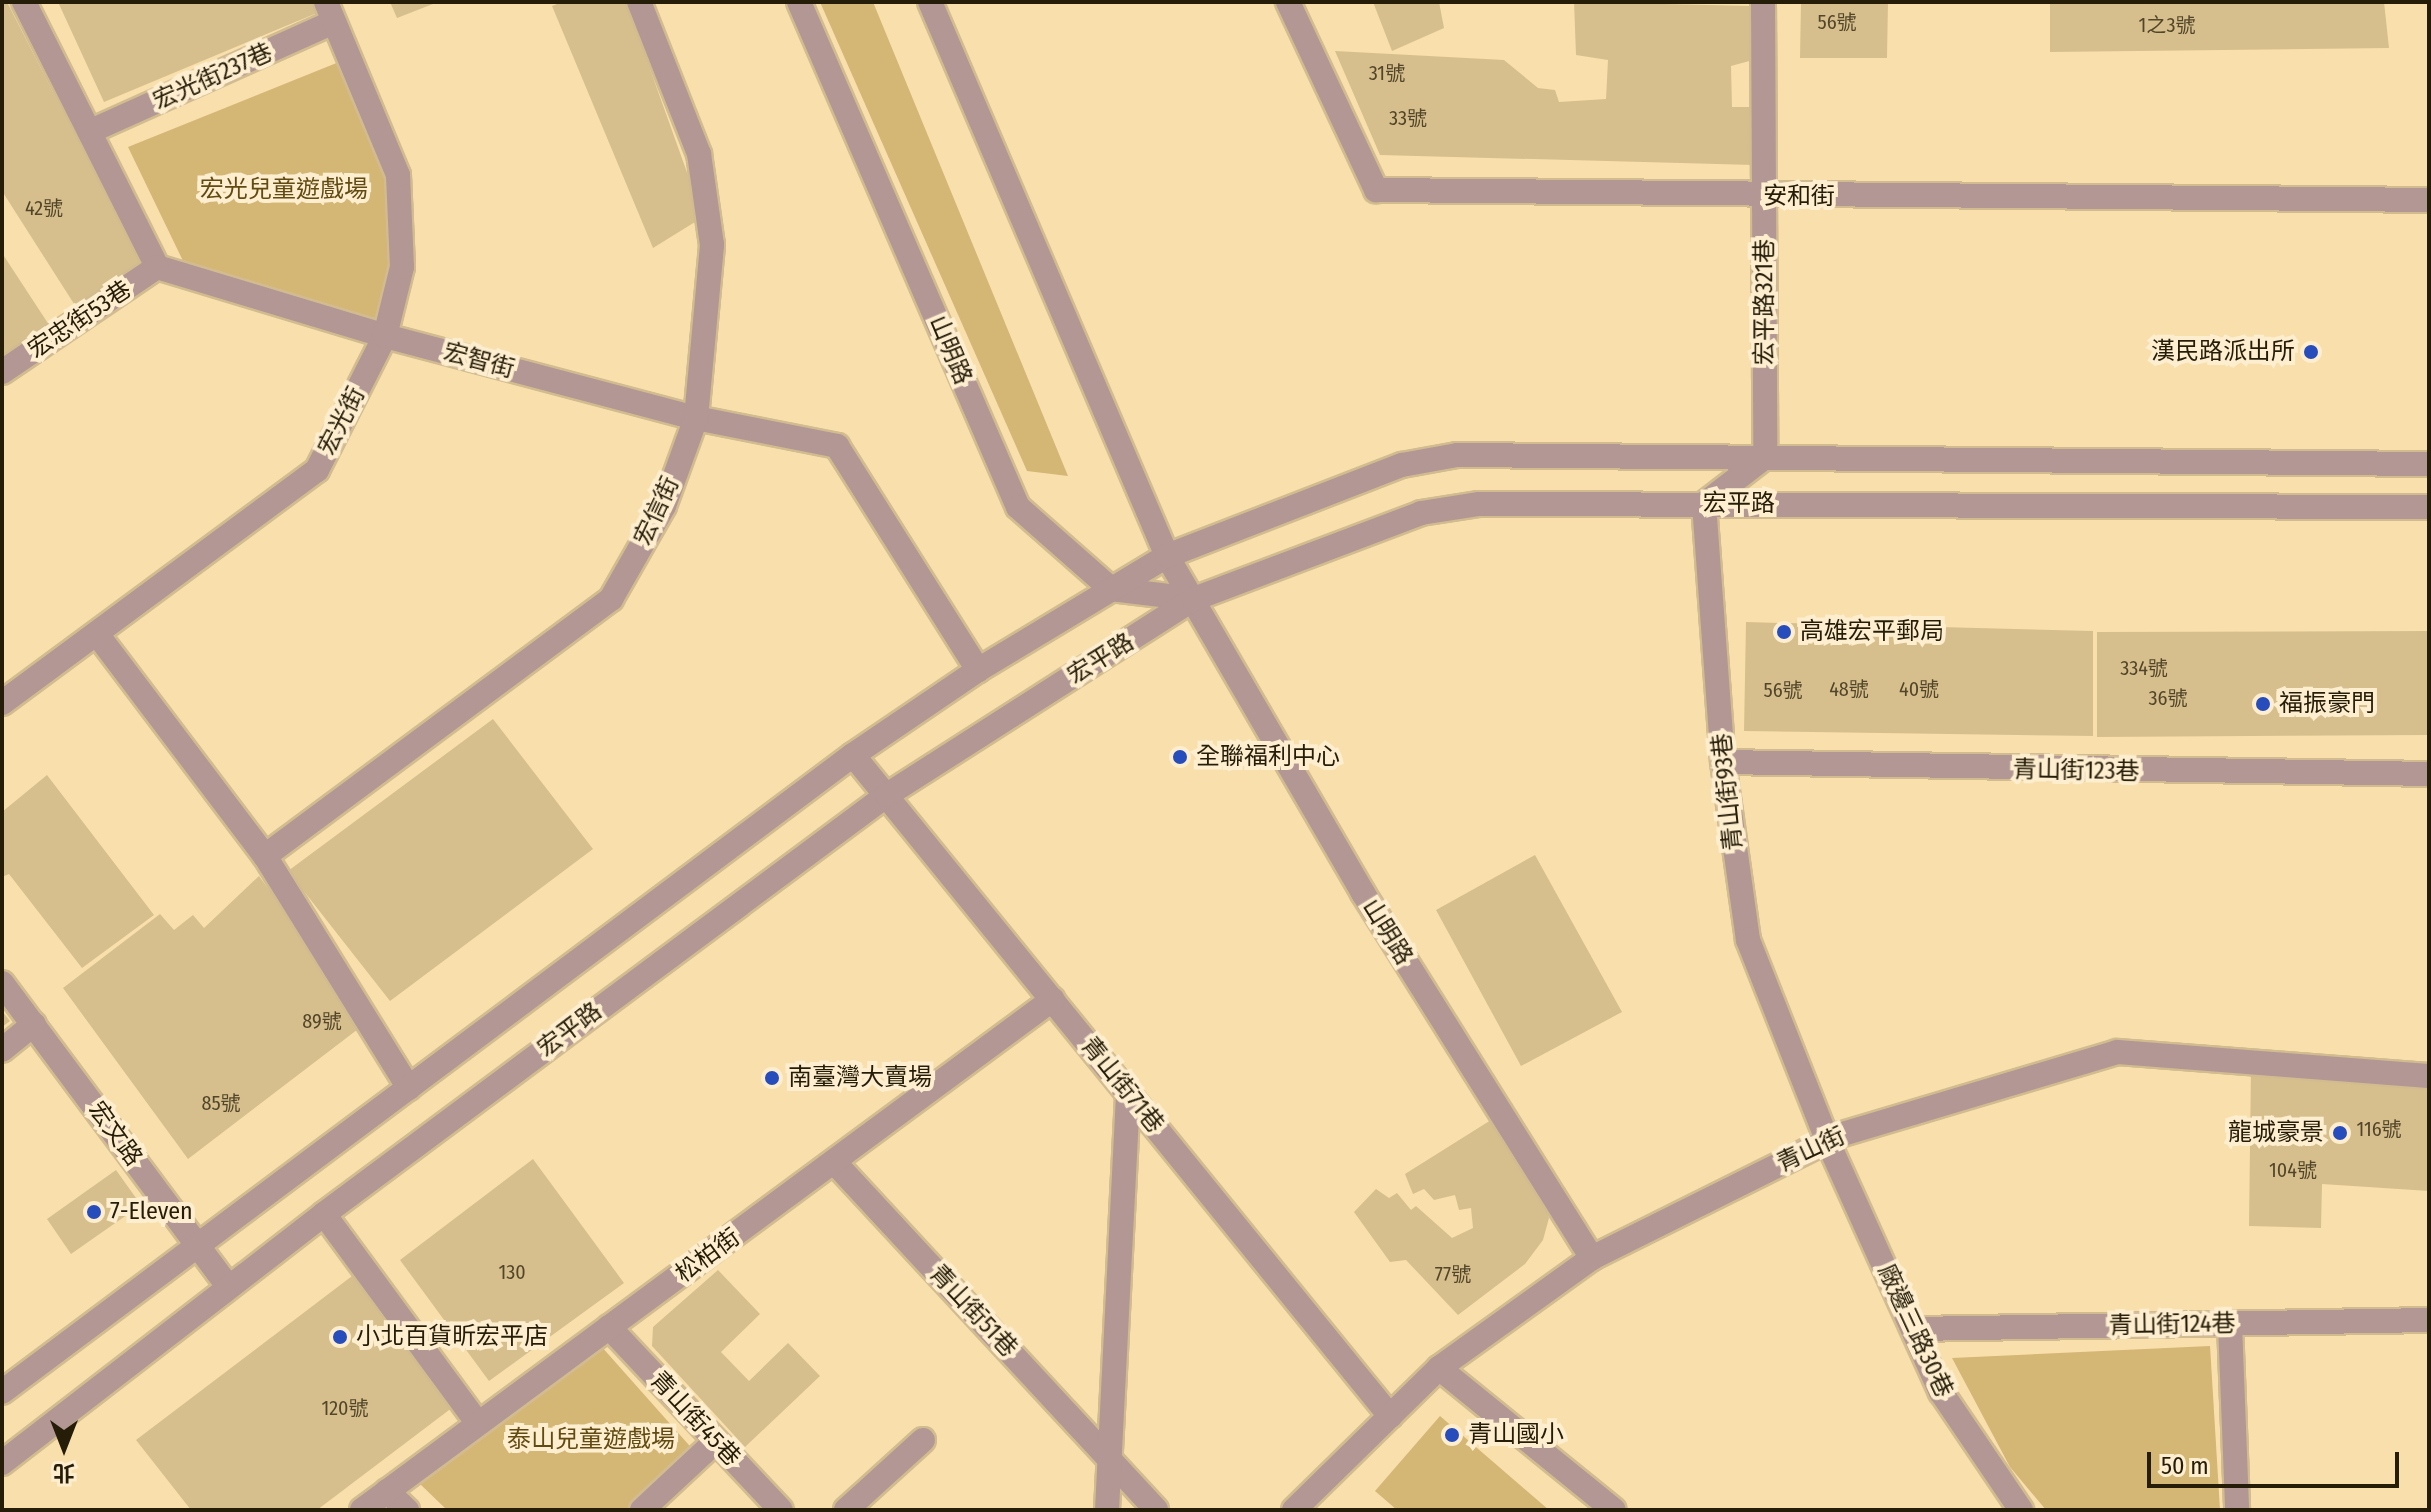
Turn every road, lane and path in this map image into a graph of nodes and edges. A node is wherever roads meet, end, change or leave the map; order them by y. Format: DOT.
graph roads {
  1 [pos="24,2"];
  2 [pos="639,2"];
  3 [pos="799,2"];
  4 [pos="930,2"];
  5 [pos="1288,2"];
  6 [pos="1763,2"];
  7 [pos="330,12"];
  8 [pos="91,131"];
  9 [pos="1765,196"];
  10 [pos="2429,200"];
  11 [pos="157,267"];
  12 [pos="385,336"];
  13 [pos="2,372"];
  14 [pos="696,418"];
  15 [pos="1765,457"];
  16 [pos="2429,464"];
  17 [pos="1704,504"];
  18 [pos="2429,507"];
  19 [pos="1167,556"];
  20 [pos="1111,589"];
  21 [pos="1194,599"];
  22 [pos="97,634"];
  23 [pos="978,670"];
  24 [pos="2,703"];
  25 [pos="853,755"];
  26 [pos="1723,762"];
  27 [pos="2429,774"];
  28 [pos="887,795"];
  29 [pos="265,856"];
  30 [pos="2,983"];
  31 [pos="1053,999"];
  32 [pos="34,1024"];
  33 [pos="2,1050"];
  34 [pos="2429,1076"];
  35 [pos="409,1088"];
  36 [pos="1128,1093"];
  37 [pos="1827,1140"];
  38 [pos="836,1164"];
  39 [pos="324,1214"];
  40 [pos="197,1245"];
  41 [pos="1592,1258"];
  42 [pos="228,1286"];
  43 [pos="2429,1320"];
  44 [pos="2230,1324"];
  45 [pos="609,1327"];
  46 [pos="1915,1329"];
  47 [pos="1439,1368"];
  48 [pos="2,1392"];
  49 [pos="1390,1416"];
  50 [pos="478,1424"];
  51 [pos="923,1440"];
  52 [pos="716,1441"];
  53 [pos="1110,1457"];
  54 [pos="2,1463"];
  55 [pos="387,1491"];
  56 [pos="362,1510"];
  57 [pos="407,1510"];
  58 [pos="642,1510"];
  59 [pos="781,1510"];
  60 [pos="846,1510"];
  61 [pos="1107,1510"];
  62 [pos="1156,1510"];
  63 [pos="1294,1510"];
  64 [pos="1614,1510"];
  65 [pos="2021,1510"];
  66 [pos="2237,1510"];
  1 -- 8 [label="street"];
  2 -- 14 [label="street, 宏信街"];
  3 -- 20 [label="street, 山明路"];
  4 -- 19 [label="street, 山明路"];
  5 -- 9 [label="street, 安和街"];
  6 -- 9 [label="street, 宏平路321巷"];
  7 -- 8 [label="street, 宏光街237巷"];
  7 -- 12 [label="street, 宏光街"];
  8 -- 11 [label="street"];
  9 -- 10 [label="street, 安和街"];
  9 -- 15 [label="street, 宏平路321巷"];
  11 -- 12 [label="street, 宏智街"];
  11 -- 13 [label="street, 宏忠街53巷"];
  12 -- 14 [label="street, 宏智街"];
  12 -- 22 [label="street, 宏光街"];
  14 -- 23 [label="street, 宏智街"];
  14 -- 29 [label="street, 宏信街"];
  15 -- 16 [label="street, 宏平路"];
  15 -- 17 [label="street"];
  15 -- 19 [label="street, 宏平路"];
  17 -- 18 [label="street, 宏平路"];
  17 -- 21 [label="street, 宏平路"];
  17 -- 26 [label="street, 青山街93巷"];
  19 -- 20 [label="street, 宏平路"];
  19 -- 21 [label="street, 山明路"];
  20 -- 21 [label="street"];
  20 -- 23 [label="street, 宏平路"];
  21 -- 28 [label="street, 宏平路"];
  21 -- 41 [label="street, 山明路"];
  22 -- 24 [label="street, 宏光街"];
  22 -- 29 [label="street"];
  23 -- 25 [label="street, 宏平路"];
  25 -- 28 [label="street, 青山街71巷"];
  25 -- 35 [label="street, 宏平路"];
  26 -- 27 [label="street, 青山街123巷"];
  26 -- 37 [label="street, 青山街93巷"];
  28 -- 31 [label="street, 青山街71巷"];
  28 -- 39 [label="street, 宏平路"];
  29 -- 35 [label="street"];
  30 -- 32 [label="street, 宏文路"];
  31 -- 36 [label="street, 青山街71巷"];
  31 -- 38 [label="street, 松柏街"];
  32 -- 33 [label="street"];
  32 -- 40 [label="street, 宏文路"];
  34 -- 37 [label="street, 青山街"];
  35 -- 40 [label="street, 宏平路"];
  36 -- 49 [label="street, 青山街71巷"];
  36 -- 53 [label="street"];
  37 -- 41 [label="street, 青山街"];
  37 -- 46 [label="street, 廠邊三路30巷"];
  38 -- 45 [label="street, 松柏街"];
  38 -- 53 [label="street, 青山街51巷"];
  39 -- 42 [label="street, 宏平路"];
  39 -- 50 [label="street"];
  40 -- 42 [label="street, 宏文路"];
  40 -- 48 [label="street, 宏平路"];
  41 -- 47 [label="street, 青山街"];
  42 -- 54 [label="street, 宏平路"];
  43 -- 44 [label="street, 青山街124巷"];
  44 -- 46 [label="street, 青山街124巷"];
  44 -- 66 [label="street"];
  45 -- 50 [label="street, 松柏街"];
  45 -- 52 [label="street, 青山街45巷"];
  46 -- 65 [label="street, 廠邊三路30巷"];
  47 -- 49 [label="street, 青山街"];
  47 -- 64 [label="street"];
  49 -- 63 [label="street, 青山街"];
  50 -- 55 [label="street, 松柏街"];
  51 -- 60 [label="street"];
  52 -- 58 [label="street"];
  52 -- 59 [label="street, 青山街45巷"];
  53 -- 61 [label="street"];
  53 -- 62 [label="street, 青山街51巷"];
  55 -- 56 [label="street, 松柏街"];
  55 -- 57 [label="street"];
}
